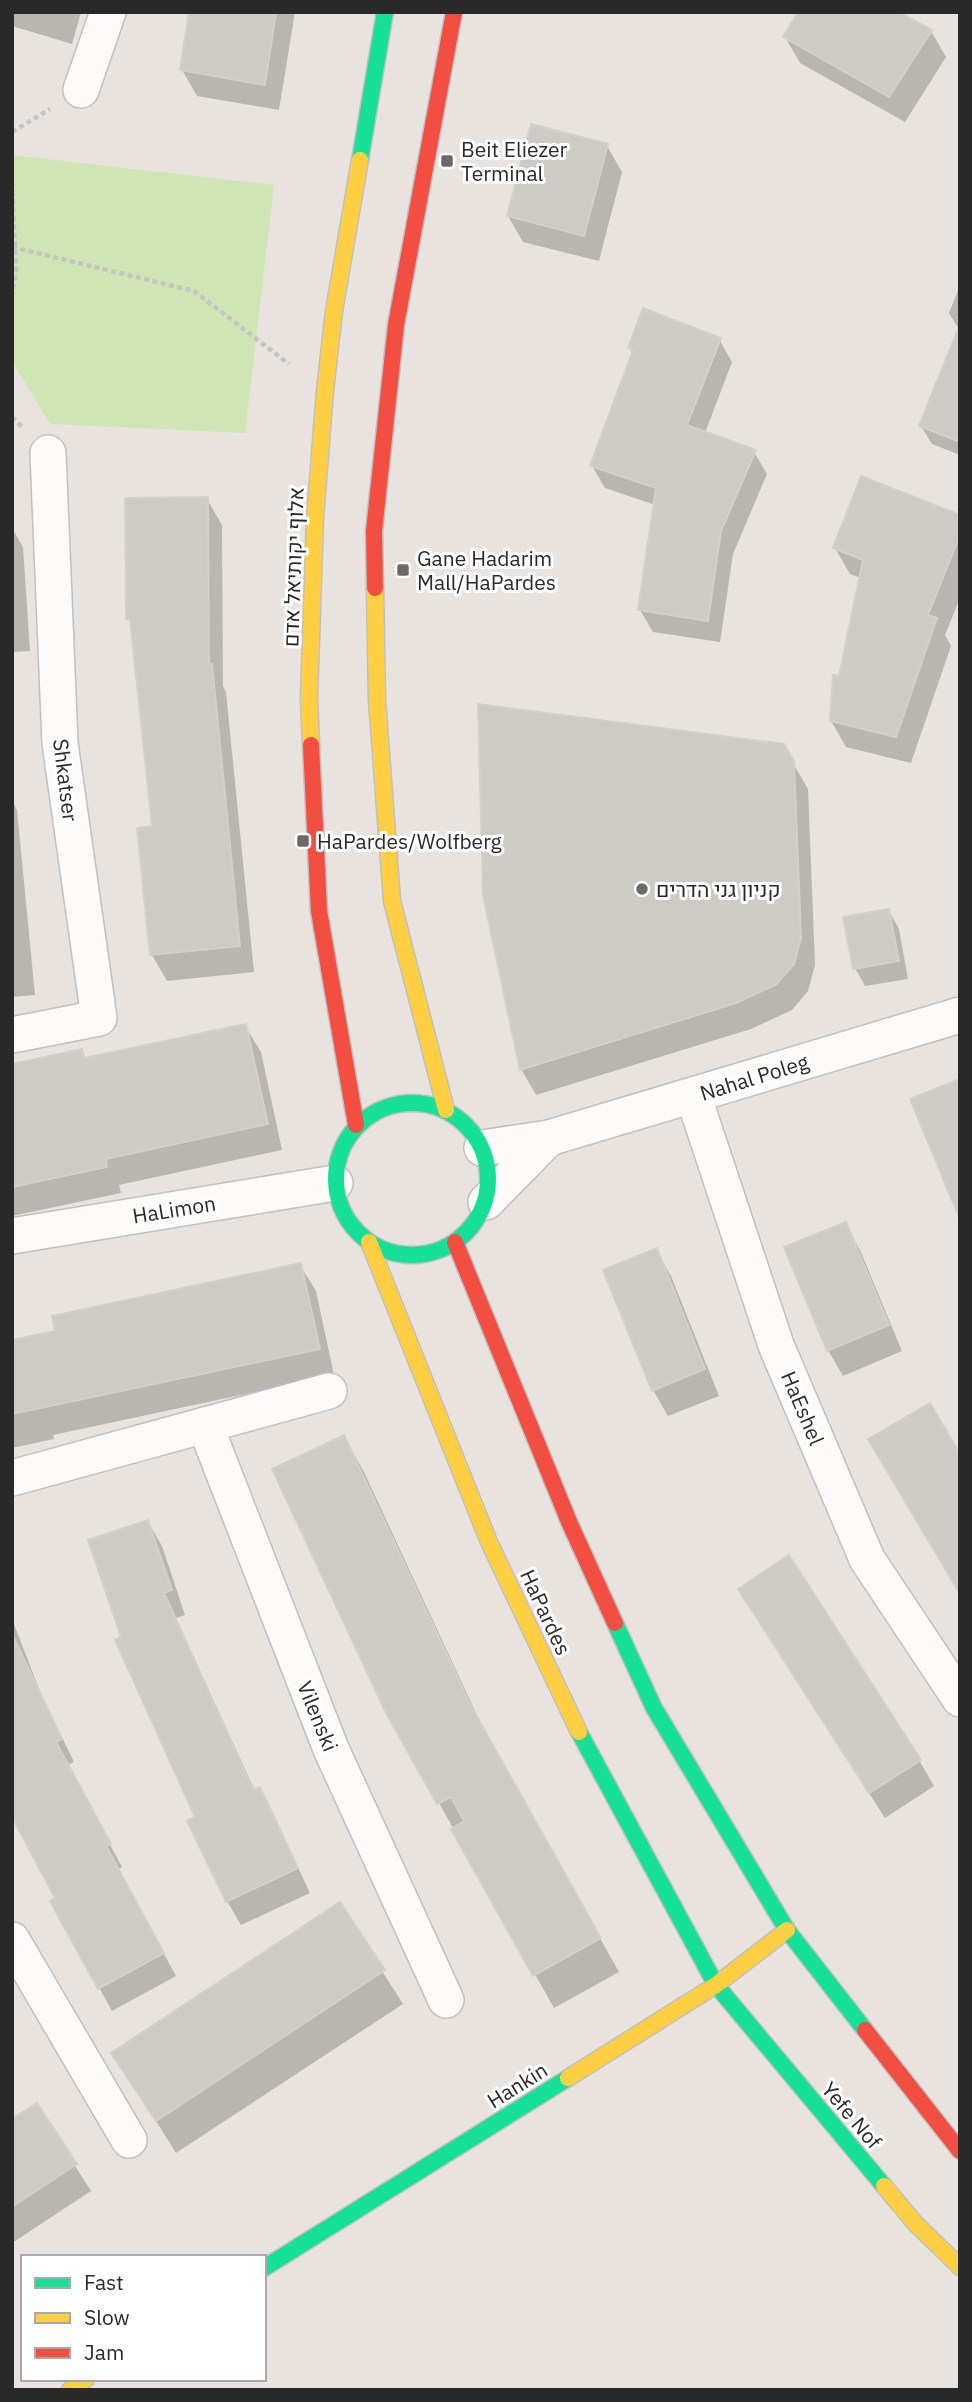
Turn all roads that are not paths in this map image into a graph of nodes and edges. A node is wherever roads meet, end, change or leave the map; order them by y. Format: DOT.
graph roads {
  1 [pos="108,12"];
  2 [pos="385,12"];
  3 [pos="454,12"];
  4 [pos="81,90"];
  5 [pos="48,453"];
  6 [pos="960,1016"];
  7 [pos="12,1035"];
  8 [pos="694,1095"];
  9 [pos="446,1110"];
  10 [pos="356,1125"];
  11 [pos="549,1138"];
  12 [pos="482,1148"];
  13 [pos="335,1182"];
  14 [pos="485,1202"];
  15 [pos="12,1236"];
  16 [pos="369,1242"];
  17 [pos="456,1242"];
  18 [pos="329,1391"];
  19 [pos="205,1424"];
  20 [pos="12,1478"];
  21 [pos="960,1699"];
  22 [pos="787,1930"];
  23 [pos="12,1940"];
  24 [pos="716,1985"];
  25 [pos="446,2000"];
  26 [pos="129,2140"];
  27 [pos="960,2151"];
  28 [pos="266,2267"];
  29 [pos="960,2267"];
  1 -- 4 [label="street"];
  2 -- 10 [label="street, אלוף יקותיאל אדם"];
  3 -- 9 [label="street"];
  5 -- 7 [label="street, Shkatser"];
  6 -- 8 [label="street, Nahal Poleg"];
  8 -- 11 [label="street, Nahal Poleg"];
  8 -- 21 [label="street, HaEshel"];
  9 -- 10 [label="street"];
  9 -- 12 [label="street"];
  10 -- 13 [label="street"];
  11 -- 12 [label="street, Nahal Poleg"];
  11 -- 14 [label="street, Nahal Poleg"];
  12 -- 14 [label="street"];
  13 -- 15 [label="street, HaLimon"];
  13 -- 16 [label="street"];
  14 -- 17 [label="street"];
  16 -- 17 [label="street"];
  16 -- 24 [label="street, HaPardes"];
  17 -- 22 [label="street"];
  18 -- 19 [label="street"];
  19 -- 20 [label="street"];
  19 -- 25 [label="street, Vilenski"];
  22 -- 24 [label="street, Hankin"];
  22 -- 27 [label="street"];
  23 -- 26 [label="street"];
  24 -- 28 [label="street, Hankin"];
  24 -- 29 [label="street, Yefe Nof"];
}
